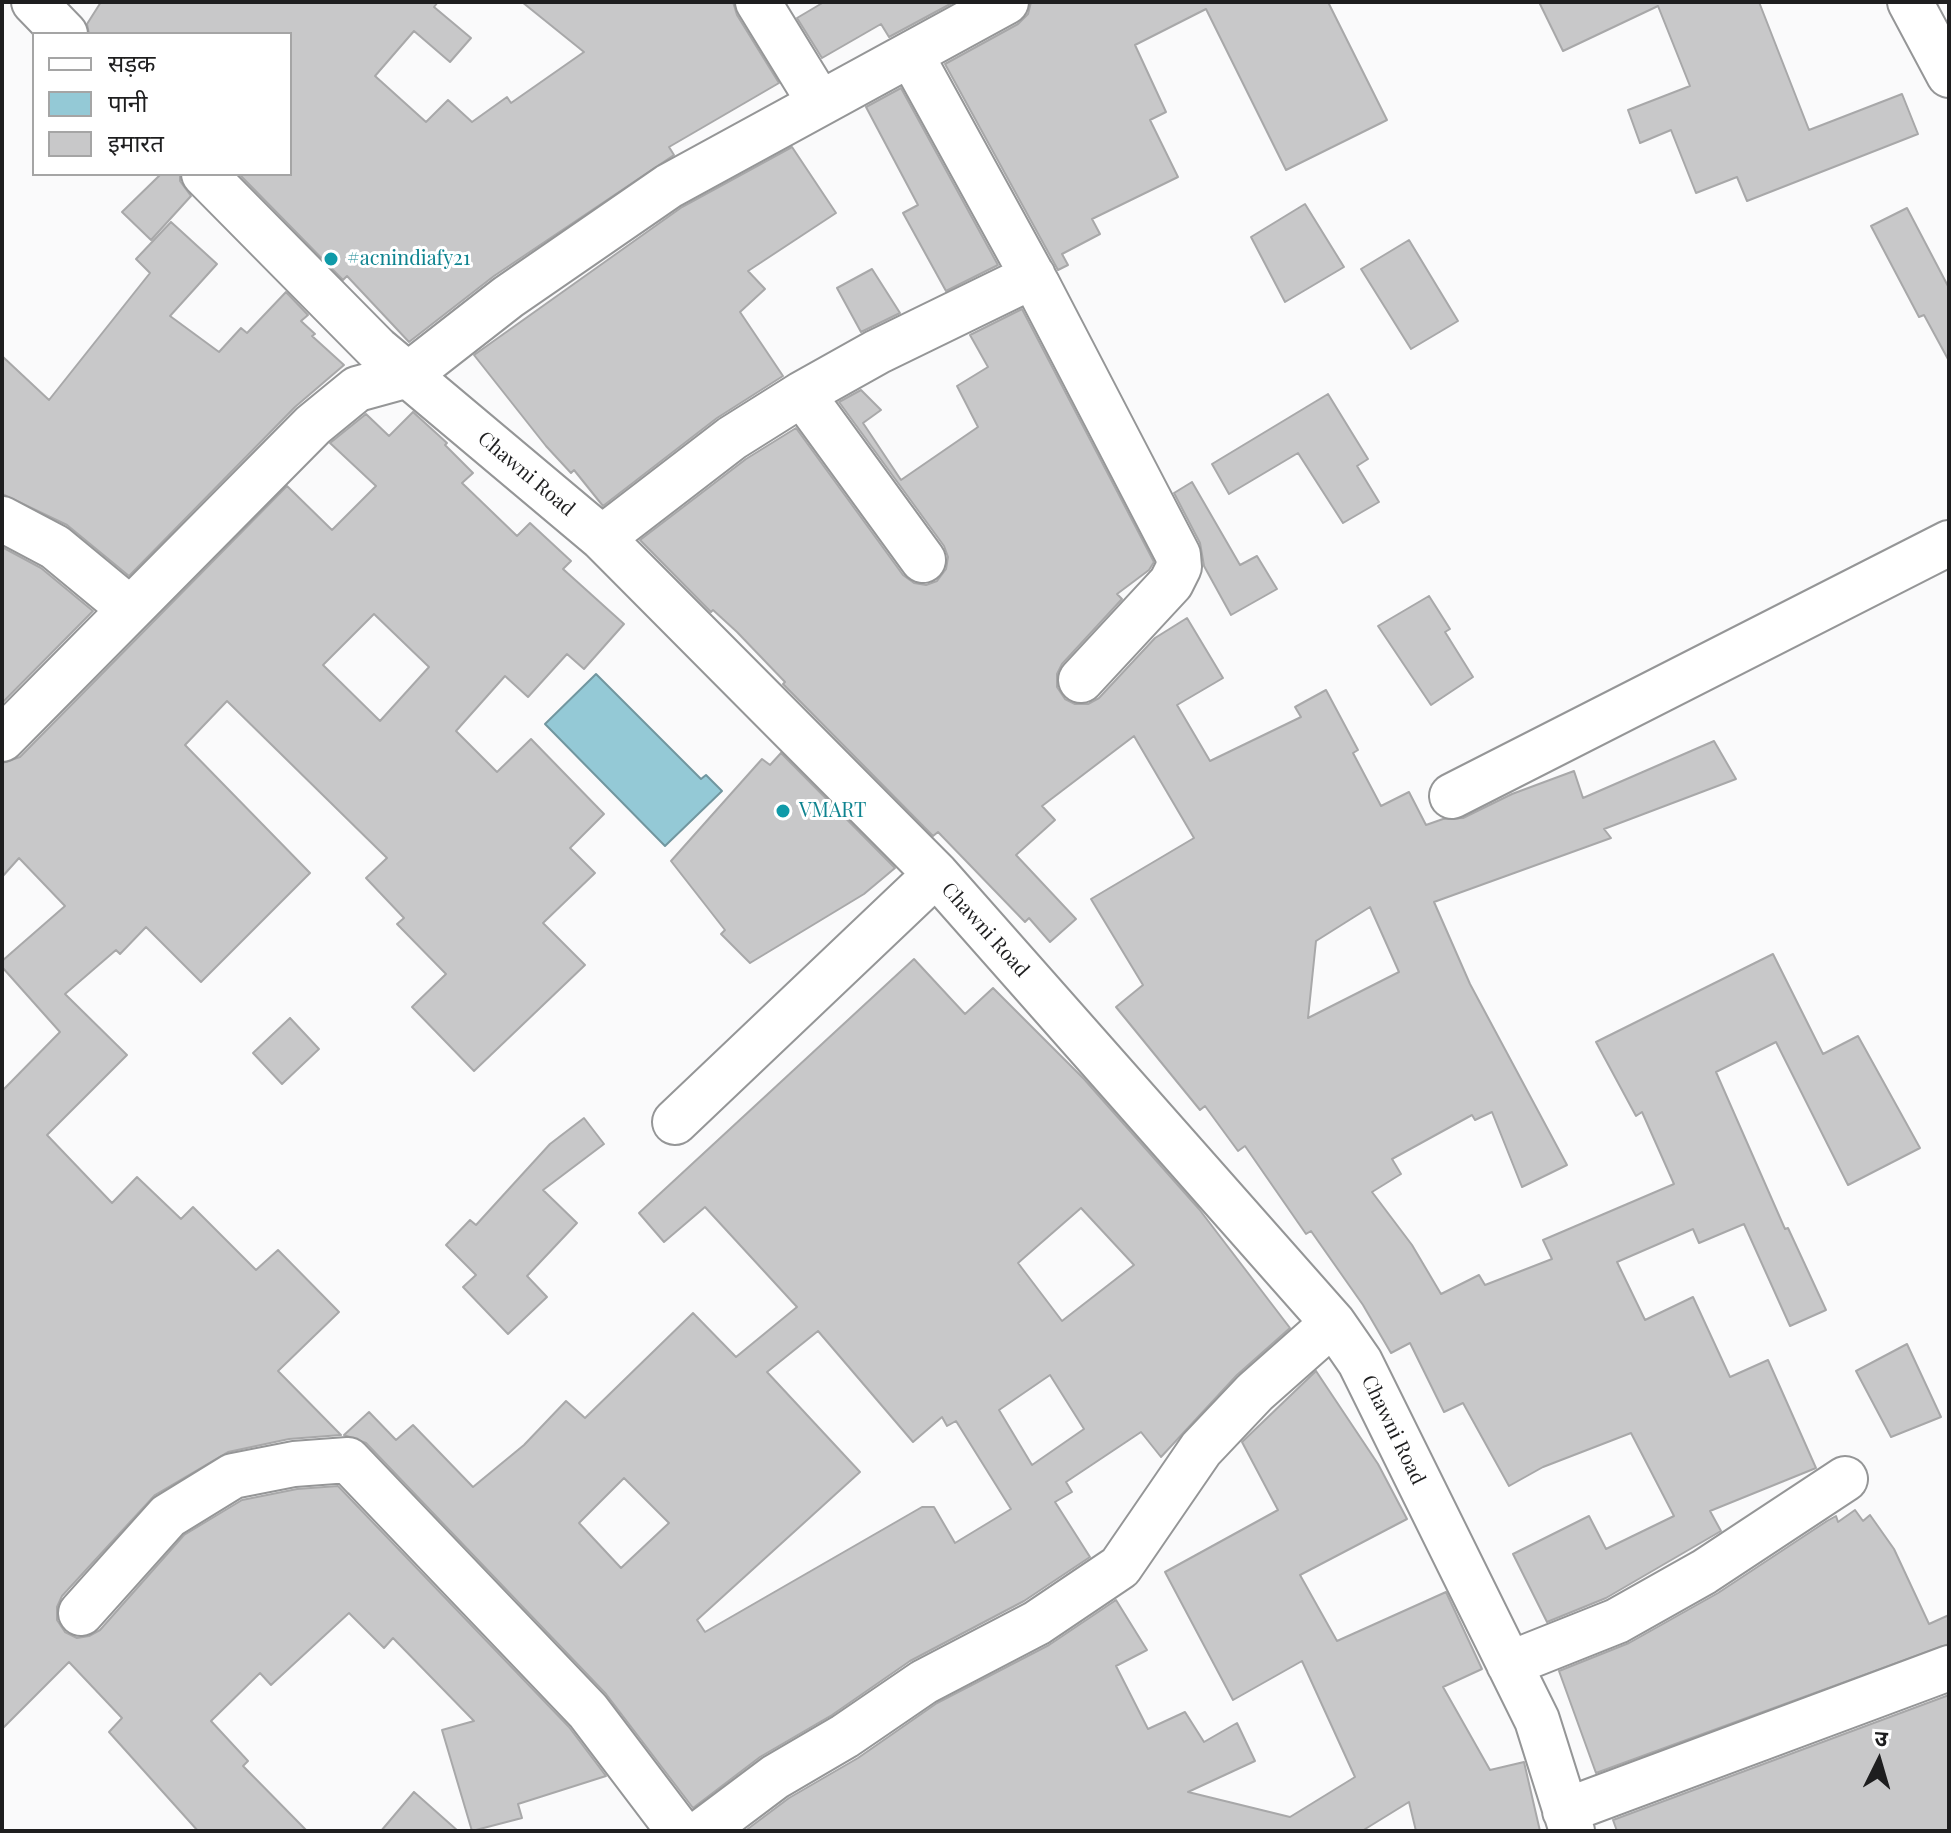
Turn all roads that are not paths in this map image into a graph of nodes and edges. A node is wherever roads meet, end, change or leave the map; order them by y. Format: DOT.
graph roads {
  1 [pos="34,2"];
  2 [pos="758,2"];
  3 [pos="1006,2"];
  4 [pos="1910,2"];
  5 [pos="63,32"];
  6 [pos="911,55"];
  7 [pos="1949,75"];
  8 [pos="820,103"];
  9 [pos="206,176"];
  10 [pos="1033,276"];
  11 [pos="408,375"];
  12 [pos="802,394"];
  13 [pos="2,519"];
  14 [pos="602,538"];
  15 [pos="1949,543"];
  16 [pos="923,560"];
  17 [pos="130,609"];
  18 [pos="1081,680"];
  19 [pos="2,739"];
  20 [pos="1452,796"];
  21 [pos="936,874"];
  22 [pos="675,1122"];
  23 [pos="1333,1323"];
  24 [pos="1845,1479"];
  25 [pos="81,1613"];
  26 [pos="1509,1664"];
  27 [pos="1949,1668"];
  28 [pos="1569,1821"];
  29 [pos="679,1831"];
  30 [pos="703,1831"];
  1 -- 5 [label="street"];
  2 -- 8 [label="street"];
  3 -- 6 [label="street"];
  4 -- 7 [label="street"];
  6 -- 8 [label="street"];
  6 -- 10 [label="street"];
  8 -- 11 [label="street"];
  9 -- 11 [label="street, Chawni Road"];
  10 -- 12 [label="street"];
  10 -- 18 [label="street"];
  11 -- 14 [label="street, Chawni Road"];
  11 -- 17 [label="street"];
  12 -- 14 [label="street"];
  12 -- 16 [label="street"];
  13 -- 17 [label="street"];
  14 -- 21 [label="street, Chawni Road"];
  15 -- 20 [label="street"];
  17 -- 19 [label="street"];
  21 -- 22 [label="street"];
  21 -- 23 [label="street, Chawni Road"];
  23 -- 26 [label="street, Chawni Road"];
  23 -- 30 [label="street"];
  24 -- 26 [label="street"];
  25 -- 29 [label="street"];
  26 -- 28 [label="street, Chawni Road"];
  27 -- 28 [label="street"];
}
